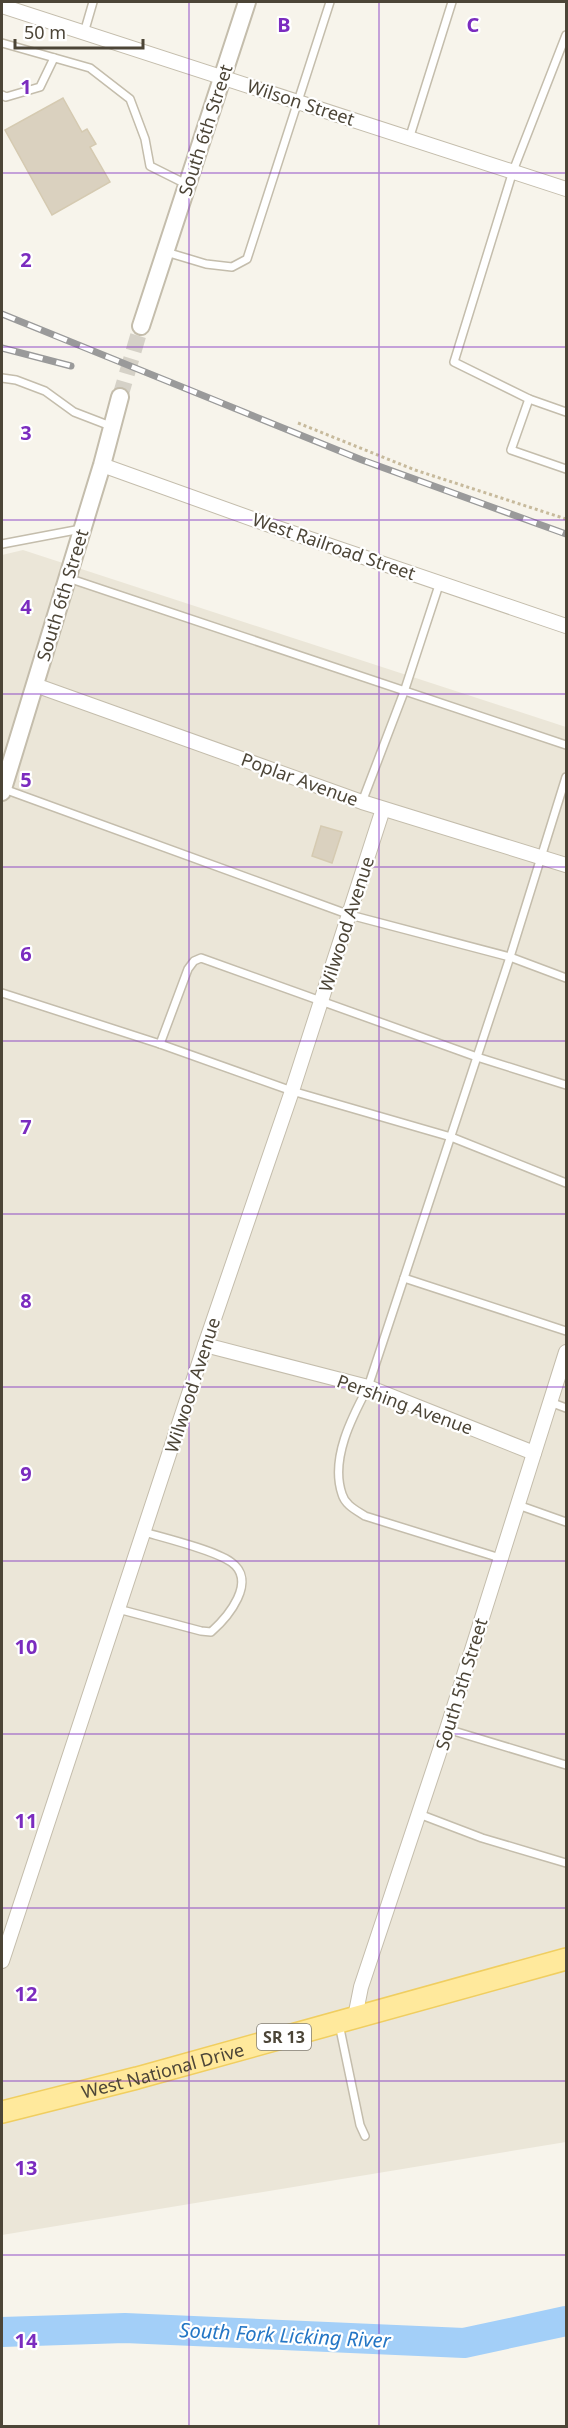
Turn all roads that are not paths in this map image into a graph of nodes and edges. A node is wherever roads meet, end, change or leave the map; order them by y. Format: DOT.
graph roads {
  1 [pos="93,2"];
  2 [pos="247,2"];
  3 [pos="330,2"];
  4 [pos="452,2"];
  5 [pos="2,6"];
  6 [pos="84,33"];
  7 [pos="567,35"];
  8 [pos="2,43"];
  9 [pos="54,58"];
  10 [pos="223,76"];
  11 [pos="2,95"];
  12 [pos="297,102"];
  13 [pos="410,136"];
  14 [pos="513,171"];
  15 [pos="188,184"];
  16 [pos="567,189"];
  17 [pos="166,252"];
  18 [pos="141,326"];
  19 [pos="2,378"];
  20 [pos="120,397"];
  21 [pos="529,399"];
  22 [pos="567,412"];
  23 [pos="113,427"];
  24 [pos="102,465"];
  25 [pos="567,469"];
  26 [pos="81,529"];
  27 [pos="2,544"];
  28 [pos="66,577"];
  29 [pos="440,582"];
  30 [pos="567,626"];
  31 [pos="35,686"];
  32 [pos="404,692"];
  33 [pos="567,745"];
  34 [pos="567,777"];
  35 [pos="2,790"];
  36 [pos="362,802"];
  37 [pos="383,808"];
  38 [pos="542,858"];
  39 [pos="567,865"];
  40 [pos="350,915"];
  41 [pos="510,957"];
  42 [pos="567,978"];
  43 [pos="2,993"];
  44 [pos="320,1001"];
  45 [pos="160,1044"];
  46 [pos="477,1058"];
  47 [pos="567,1085"];
  48 [pos="292,1091"];
  49 [pos="451,1137"];
  50 [pos="567,1183"];
  51 [pos="404,1278"];
  52 [pos="567,1331"];
  53 [pos="205,1345"];
  54 [pos="567,1352"];
  55 [pos="368,1387"];
  56 [pos="550,1402"];
  57 [pos="567,1407"];
  58 [pos="534,1453"];
  59 [pos="516,1504"];
  60 [pos="567,1522"];
  61 [pos="144,1532"];
  62 [pos="500,1558"];
  63 [pos="118,1609"];
  64 [pos="447,1729"];
  65 [pos="567,1765"];
  66 [pos="419,1814"];
  67 [pos="567,1863"];
  68 [pos="567,1959"];
  69 [pos="2,1961"];
  70 [pos="346,2019"];
  71 [pos="2,2112"];
  72 [pos="364,2136"];
  1 -- 6 [label="lane"];
  2 -- 10 [label="street, South 6th Street"];
  3 -- 12 [label="lane"];
  4 -- 13 [label="lane"];
  5 -- 6 [label="street, Wilson Street"];
  6 -- 10 [label="street, Wilson Street"];
  7 -- 14 [label="lane"];
  8 -- 9 [label="lane"];
  9 -- 11 [label="lane"];
  9 -- 15 [label="lane"];
  10 -- 12 [label="street, Wilson Street"];
  10 -- 15 [label="street, South 6th Street"];
  12 -- 13 [label="street, Wilson Street"];
  12 -- 17 [label="lane"];
  13 -- 14 [label="street, Wilson Street"];
  14 -- 16 [label="street, Wilson Street"];
  14 -- 21 [label="lane"];
  15 -- 17 [label="street, South 6th Street"];
  17 -- 18 [label="street, South 6th Street"];
  19 -- 23 [label="lane"];
  20 -- 23 [label="street, South 6th Street"];
  21 -- 22 [label="lane"];
  21 -- 25 [label="lane"];
  23 -- 24 [label="street, South 6th Street"];
  24 -- 26 [label="street, South 6th Street"];
  24 -- 29 [label="street, West Railroad Street"];
  26 -- 27 [label="lane"];
  26 -- 28 [label="street, South 6th Street"];
  28 -- 31 [label="street, South 6th Street"];
  28 -- 32 [label="lane"];
  29 -- 30 [label="street, West Railroad Street"];
  29 -- 32 [label="lane"];
  31 -- 35 [label="street, South 6th Street"];
  31 -- 36 [label="street, Poplar Avenue"];
  32 -- 33 [label="lane"];
  32 -- 36 [label="lane"];
  34 -- 38 [label="lane"];
  35 -- 40 [label="lane"];
  36 -- 37 [label="street, Poplar Avenue"];
  37 -- 38 [label="street, Poplar Avenue"];
  37 -- 40 [label="street, Wilwood Avenue"];
  38 -- 39 [label="street, Poplar Avenue"];
  38 -- 41 [label="lane"];
  40 -- 41 [label="lane"];
  40 -- 44 [label="street, Wilwood Avenue"];
  41 -- 42 [label="lane"];
  41 -- 46 [label="lane"];
  43 -- 45 [label="lane"];
  44 -- 45 [label="lane"];
  44 -- 46 [label="lane"];
  44 -- 48 [label="street, Wilwood Avenue"];
  45 -- 48 [label="lane"];
  46 -- 47 [label="lane"];
  46 -- 49 [label="lane"];
  48 -- 49 [label="lane"];
  48 -- 53 [label="street, Wilwood Avenue"];
  49 -- 50 [label="lane"];
  49 -- 51 [label="lane"];
  51 -- 52 [label="lane"];
  51 -- 55 [label="lane"];
  53 -- 55 [label="street, Pershing Avenue"];
  53 -- 61 [label="street, Wilwood Avenue"];
  54 -- 56 [label="street, South 5th Street"];
  55 -- 58 [label="street, Pershing Avenue"];
  55 -- 62 [label="lane"];
  56 -- 57 [label="lane"];
  56 -- 58 [label="street, South 5th Street"];
  58 -- 59 [label="street, South 5th Street"];
  59 -- 60 [label="lane"];
  59 -- 62 [label="street, South 5th Street"];
  61 -- 63 [label="street, Wilwood Avenue"];
  61 -- 63 [label="lane"];
  62 -- 64 [label="street, South 5th Street"];
  63 -- 69 [label="street, Wilwood Avenue"];
  64 -- 65 [label="lane"];
  64 -- 66 [label="street, South 5th Street"];
  66 -- 67 [label="lane"];
  66 -- 70 [label="street, South 5th Street"];
  68 -- 70 [label="main road, West National Drive / SR 13"];
  70 -- 71 [label="main road, West National Drive / SR 13"];
  70 -- 72 [label="lane"];
}
